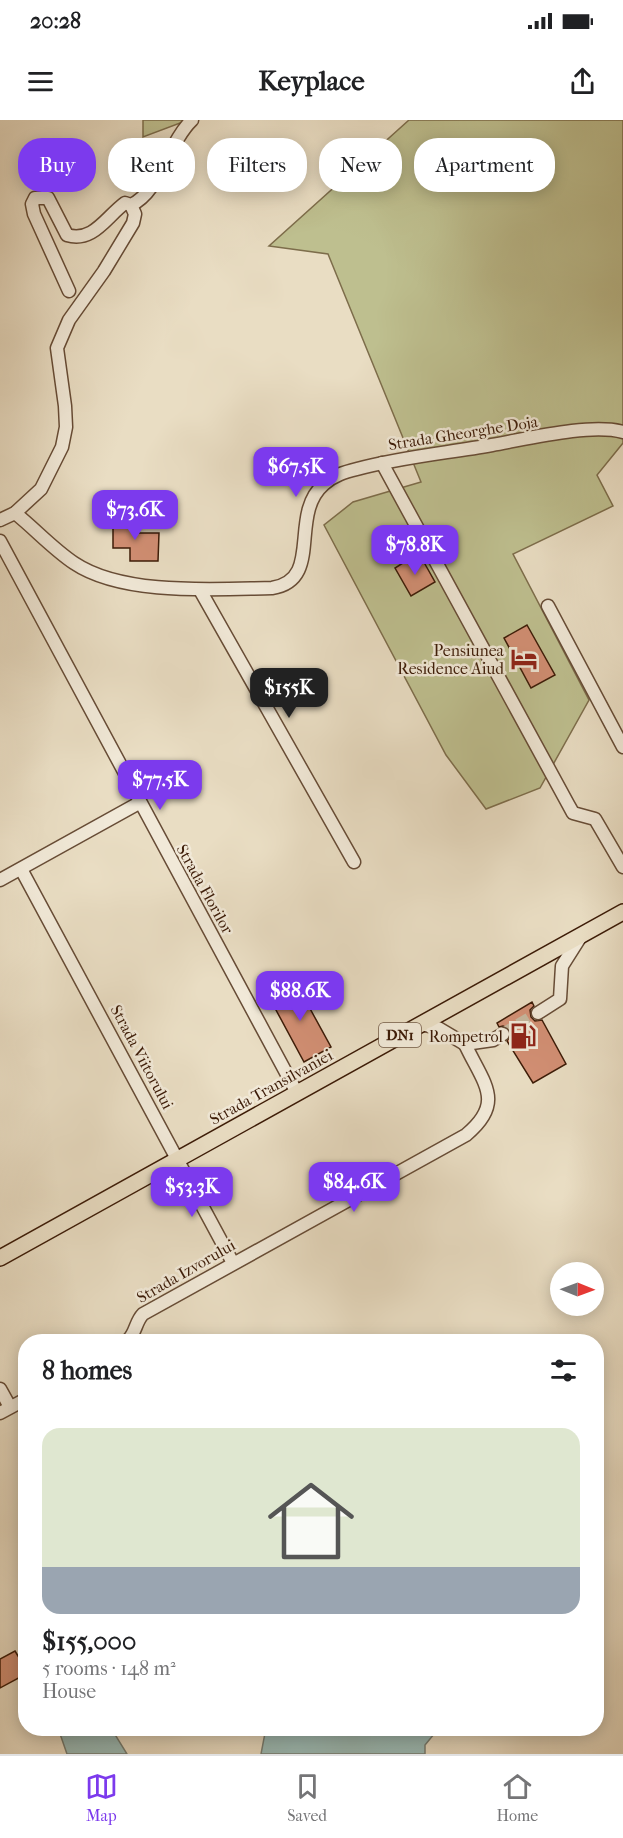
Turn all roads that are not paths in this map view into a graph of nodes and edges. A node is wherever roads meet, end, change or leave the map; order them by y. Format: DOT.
graph roads {
  1 [pos="192,120"];
  2 [pos="131,205"];
  3 [pos="69,291"];
  4 [pos="623,432"];
  5 [pos="382,463"];
  6 [pos="15,513"];
  7 [pos="0,520"];
  8 [pos="0,541"];
  9 [pos="200,590"];
  10 [pos="548,606"];
  11 [pos="623,747"];
  12 [pos="139,803"];
  13 [pos="354,862"];
  14 [pos="623,867"];
  15 [pos="21,869"];
  16 [pos="0,880"];
  17 [pos="623,912"];
  18 [pos="581,935"];
  19 [pos="538,1013"];
  20 [pos="420,1024"];
  21 [pos="503,1034"];
  22 [pos="465,1044"];
  23 [pos="297,1093"];
  24 [pos="178,1159"];
  25 [pos="0,1258"];
  26 [pos="233,1263"];
  27 [pos="132,1334"];
  28 [pos="0,1389"];
  29 [pos="5,1410"];
  1 -- 2 [label="street"];
  2 -- 3 [label="street"];
  2 -- 6 [label="street"];
  4 -- 5 [label="street, Strada Gheorghe Doja"];
  5 -- 9 [label="street, Strada Gheorghe Doja"];
  5 -- 14 [label="street"];
  6 -- 7 [label="street"];
  6 -- 9 [label="street, Strada Gheorghe Doja"];
  8 -- 12 [label="street, Strada Florilor"];
  9 -- 13 [label="street"];
  10 -- 11 [label="street"];
  12 -- 15 [label="street"];
  12 -- 23 [label="street, Strada Florilor"];
  15 -- 16 [label="street"];
  15 -- 24 [label="street, Strada Viitorului"];
  17 -- 18 [label="main road, Strada Transilvaniei / DN1"];
  18 -- 19 [label="street"];
  18 -- 20 [label="main road, Strada Transilvaniei / DN1"];
  20 -- 22 [label="street"];
  20 -- 23 [label="main road, Strada Transilvaniei / DN1"];
  21 -- 22 [label="street"];
  22 -- 26 [label="street, Strada Izvorului"];
  23 -- 24 [label="main road, Strada Transilvaniei / DN1"];
  24 -- 25 [label="main road, Strada Transilvaniei / DN1"];
  24 -- 26 [label="street, Strada Viitorului"];
  26 -- 27 [label="street, Strada Izvorului"];
  28 -- 29 [label="street"];
}
